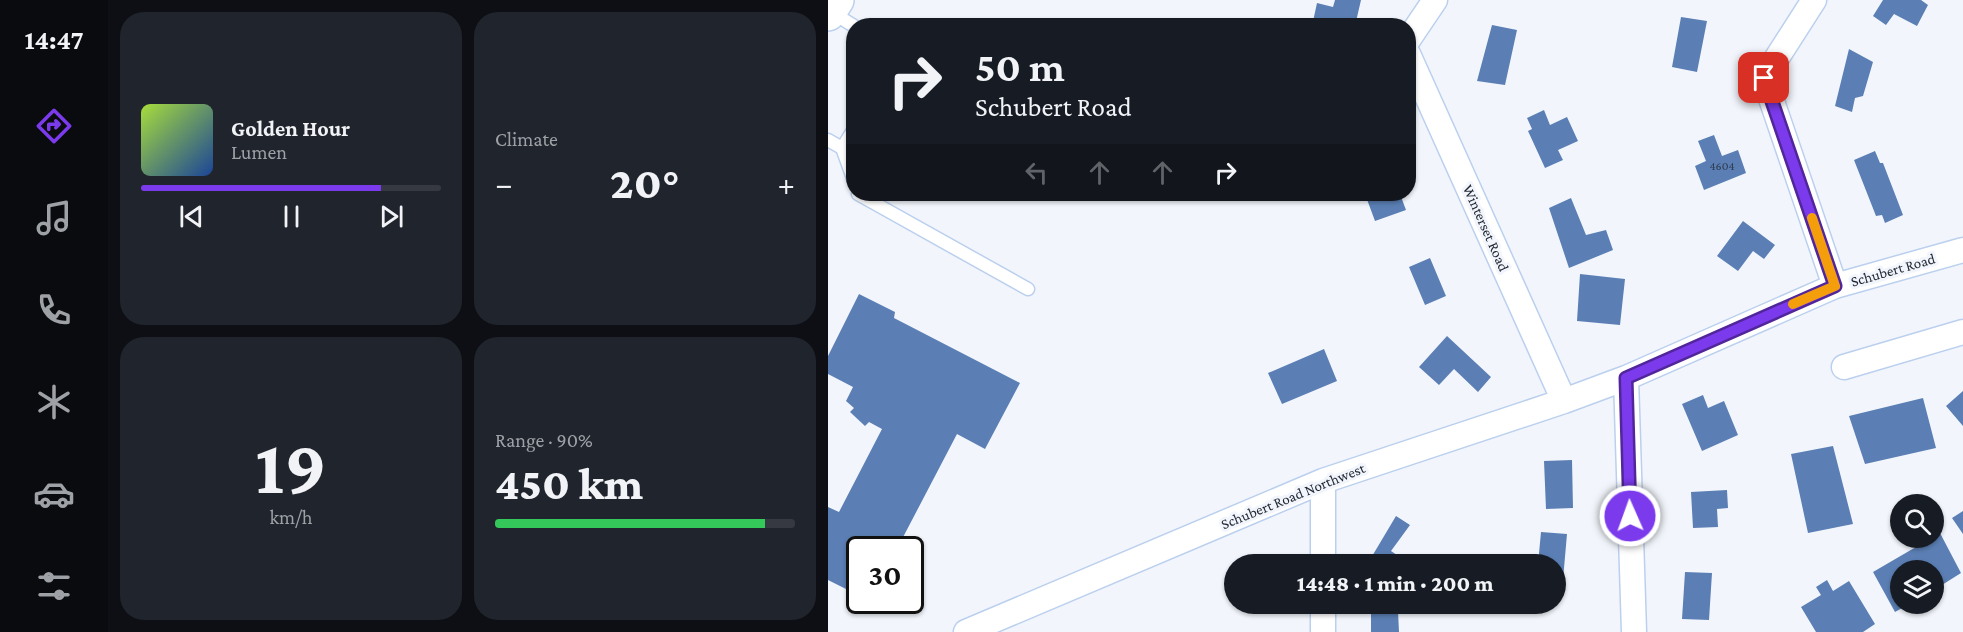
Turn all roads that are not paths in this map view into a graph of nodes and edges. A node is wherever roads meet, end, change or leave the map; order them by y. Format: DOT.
graph roads {
  1 [pos="1435,0"];
  2 [pos="1814,0"];
  3 [pos="1416,28"];
  4 [pos="1416,72"];
  5 [pos="828,140"];
  6 [pos="846,142"];
  7 [pos="842,148"];
  8 [pos="846,159"];
  9 [pos="871,201"];
  10 [pos="1963,250"];
  11 [pos="1835,286"];
  12 [pos="1028,289"];
  13 [pos="1963,332"];
  14 [pos="1844,367"];
  15 [pos="1626,378"];
  16 [pos="1564,401"];
  17 [pos="1323,481"];
  18 [pos="1323,554"];
  19 [pos="1323,614"];
  20 [pos="966,632"];
  21 [pos="1323,632"];
  22 [pos="1634,632"];
  1 -- 3 [label="street"];
  2 -- 11 [label="street"];
  4 -- 16 [label="street, Winterset Road"];
  5 -- 7 [label="lane"];
  6 -- 7 [label="lane"];
  7 -- 8 [label="lane"];
  9 -- 12 [label="lane"];
  10 -- 11 [label="street, Schubert Road"];
  11 -- 15 [label="street, Schubert Road"];
  13 -- 14 [label="street"];
  15 -- 16 [label="street, Schubert Road Northwest"];
  15 -- 22 [label="street"];
  16 -- 17 [label="street, Schubert Road Northwest"];
  17 -- 18 [label="street"];
  17 -- 20 [label="street, Schubert Road Northwest"];
  19 -- 21 [label="street"];
}
